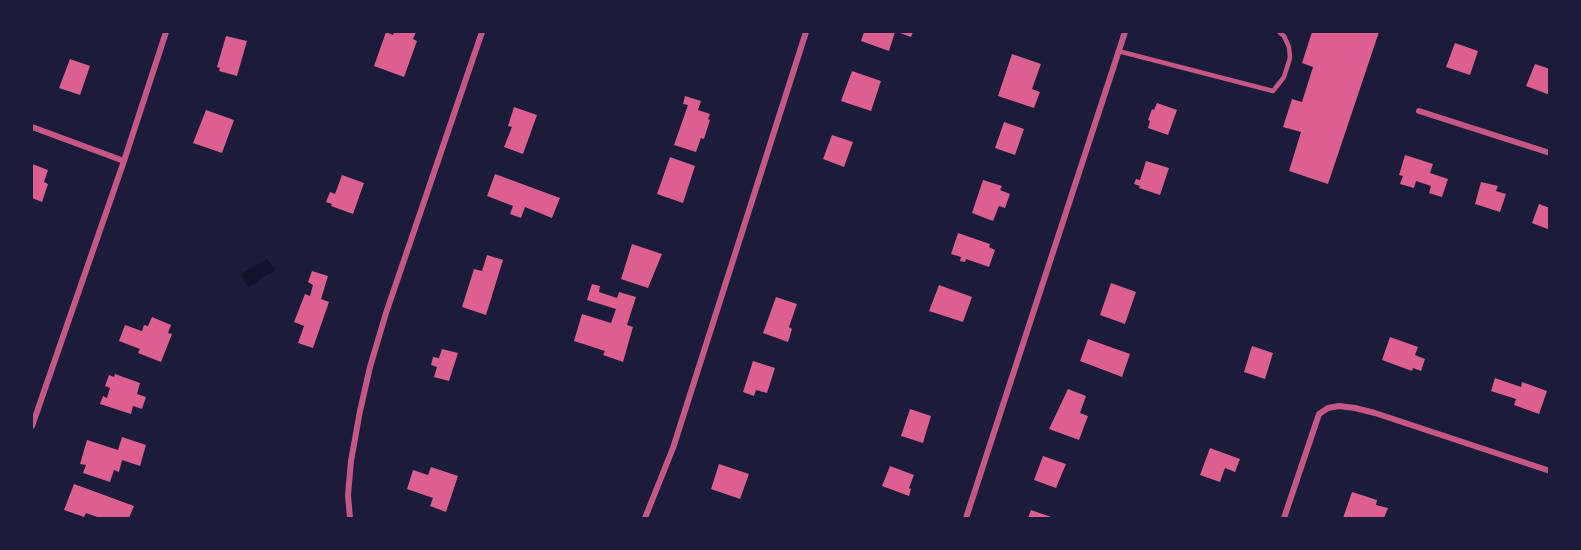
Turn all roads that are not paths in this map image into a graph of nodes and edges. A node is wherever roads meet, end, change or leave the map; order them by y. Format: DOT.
graph roads {
  1 [pos="166,32"];
  2 [pos="482,32"];
  3 [pos="806,32"];
  4 [pos="1125,32"];
  5 [pos="1279,32"];
  6 [pos="1118,51"];
  7 [pos="1419,111"];
  8 [pos="32,127"];
  9 [pos="1550,153"];
  10 [pos="124,161"];
  11 [pos="32,426"];
  12 [pos="1550,471"];
  13 [pos="350,519"];
  14 [pos="645,519"];
  15 [pos="966,519"];
  16 [pos="1284,519"];
  1 -- 10 [label="street"];
  2 -- 13 [label="street"];
  3 -- 14 [label="street"];
  4 -- 6 [label="street"];
  5 -- 6 [label="lane"];
  6 -- 15 [label="street"];
  7 -- 9 [label="street"];
  8 -- 10 [label="street"];
  10 -- 11 [label="street"];
  12 -- 16 [label="street"];
}
